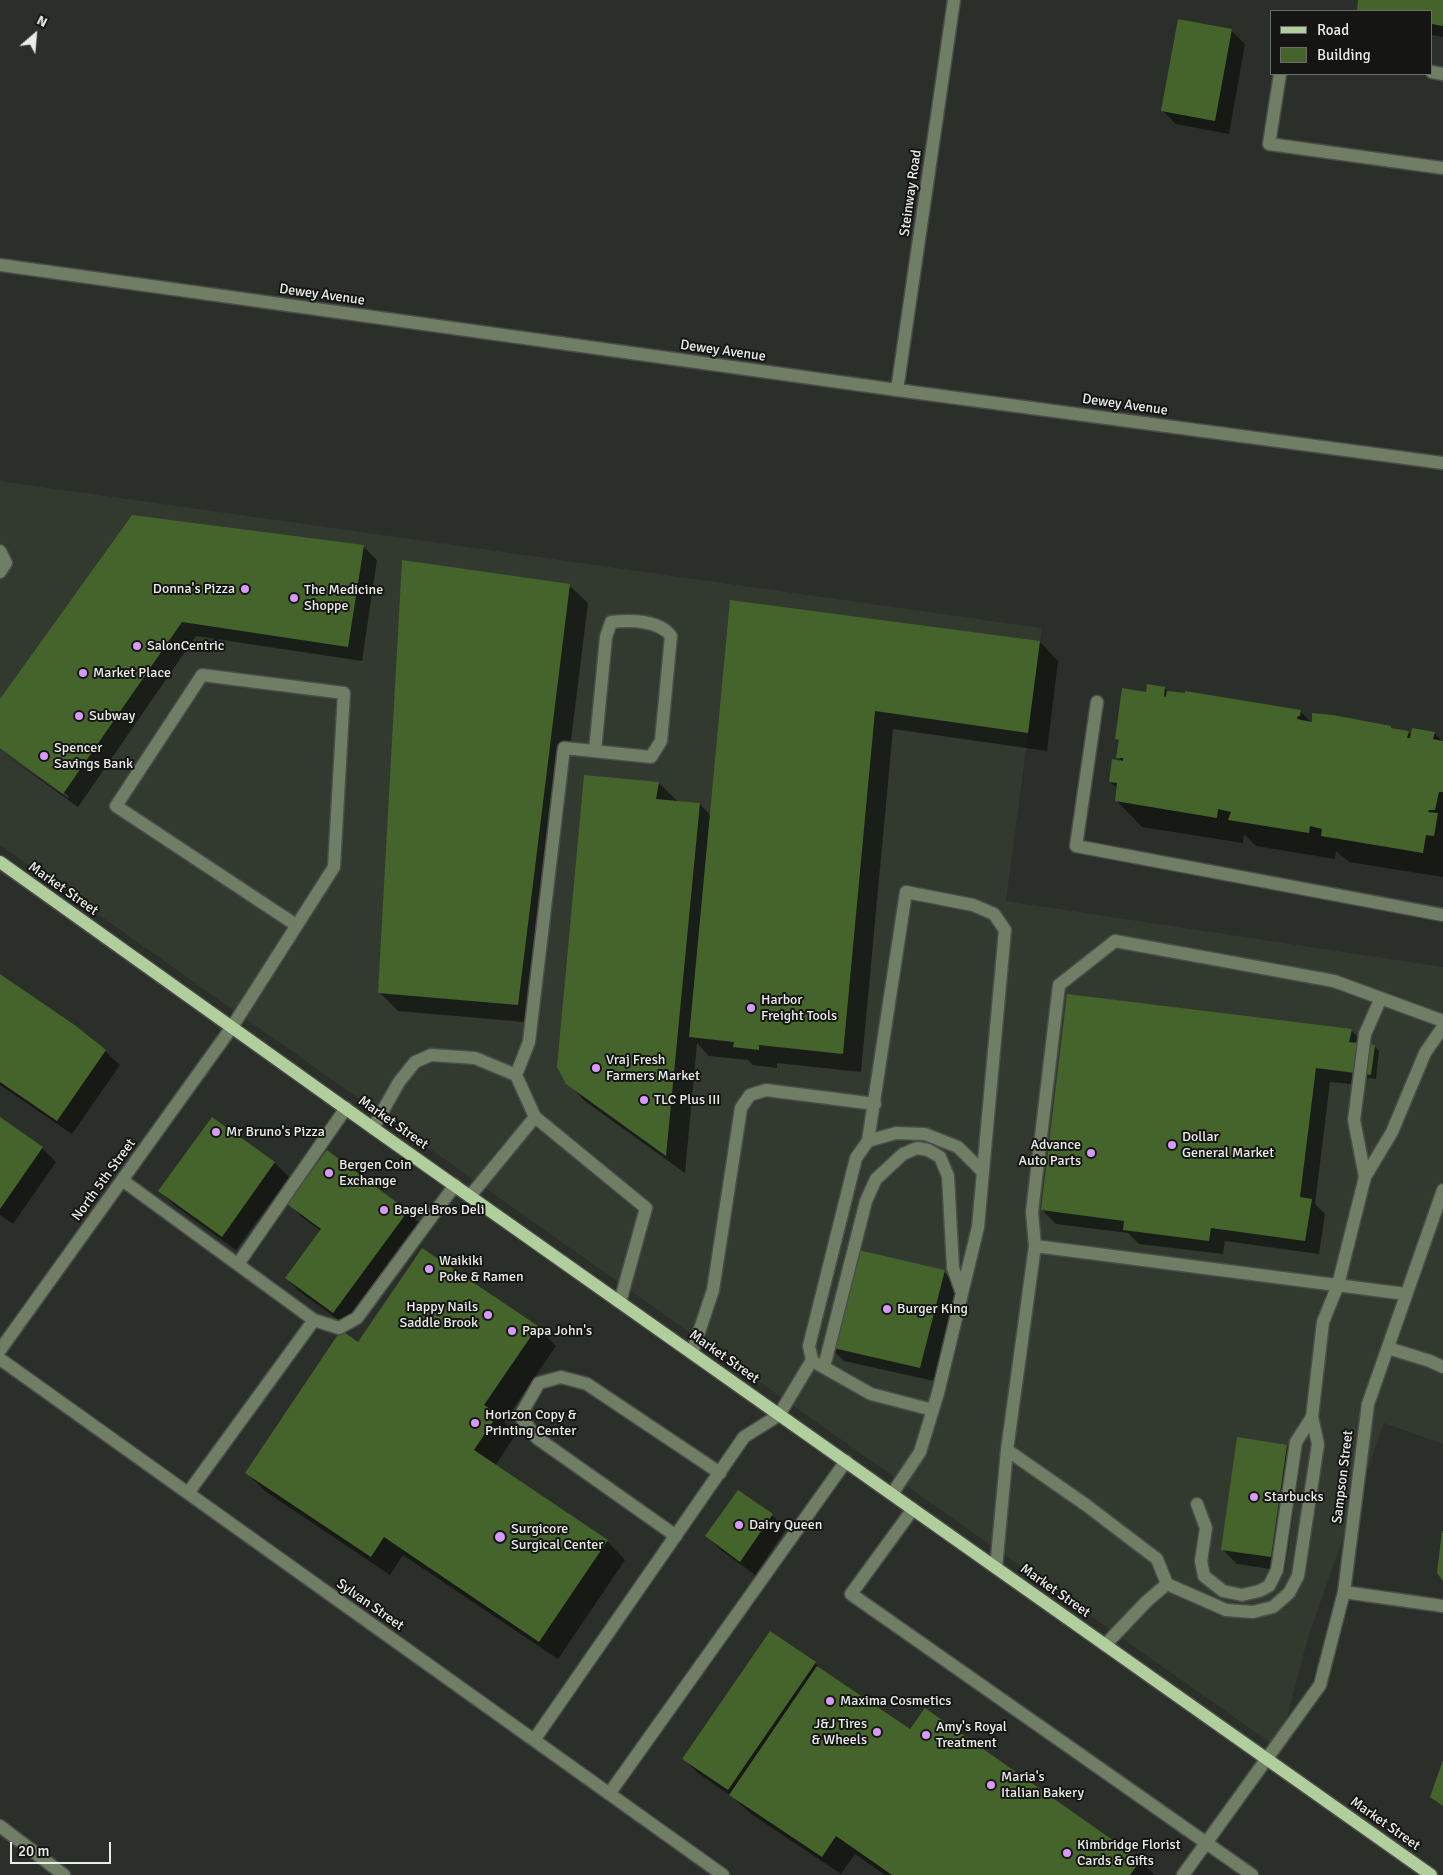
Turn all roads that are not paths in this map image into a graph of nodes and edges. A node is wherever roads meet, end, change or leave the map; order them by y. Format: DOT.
graph roads {
  1 [pos="954,0"];
  2 [pos="1280,75"];
  3 [pos="1443,168"];
  4 [pos="0,265"];
  5 [pos="897,390"];
  6 [pos="1443,463"];
  7 [pos="0,551"];
  8 [pos="0,572"];
  9 [pos="1097,702"];
  10 [pos="595,751"];
  11 [pos="0,862"];
  12 [pos="1442,912"];
  13 [pos="296,925"];
  14 [pos="1381,998"];
  15 [pos="1443,1021"];
  16 [pos="232,1027"];
  17 [pos="1443,1027"];
  18 [pos="516,1075"];
  19 [pos="875,1104"];
  20 [pos="346,1108"];
  21 [pos="535,1117"];
  22 [pos="373,1128"];
  23 [pos="868,1141"];
  24 [pos="983,1172"];
  25 [pos="1365,1177"];
  26 [pos="122,1180"];
  27 [pos="455,1185"];
  28 [pos="1443,1190"];
  29 [pos="470,1196"];
  30 [pos="1035,1246"];
  31 [pos="238,1264"];
  32 [pos="1338,1285"];
  33 [pos="962,1293"];
  34 [pos="1406,1294"];
  35 [pos="620,1302"];
  36 [pos="314,1320"];
  37 [pos="1388,1348"];
  38 [pos="0,1350"];
  39 [pos="692,1352"];
  40 [pos="0,1359"];
  41 [pos="812,1360"];
  42 [pos="824,1367"];
  43 [pos="1443,1367"];
  44 [pos="933,1410"];
  45 [pos="779,1415"];
  46 [pos="1312,1417"];
  47 [pos="1007,1450"];
  48 [pos="846,1461"];
  49 [pos="720,1473"];
  50 [pos="188,1493"];
  51 [pos="892,1494"];
  52 [pos="1197,1504"];
  53 [pos="913,1509"];
  54 [pos="676,1536"];
  55 [pos="996,1568"];
  56 [pos="1167,1584"];
  57 [pos="1344,1592"];
  58 [pos="1443,1606"];
  59 [pos="1105,1645"];
  60 [pos="534,1740"];
  61 [pos="1267,1759"];
  62 [pos="609,1794"];
  63 [pos="0,1826"];
  64 [pos="1206,1843"];
  65 [pos="64,1875"];
  66 [pos="723,1875"];
  67 [pos="1183,1875"];
  68 [pos="1252,1875"];
  69 [pos="1431,1875"];
  1 -- 5 [label="street, Steinway Road"];
  2 -- 3 [label="street"];
  4 -- 5 [label="street, Dewey Avenue"];
  5 -- 6 [label="street, Dewey Avenue"];
  7 -- 8 [label="street"];
  9 -- 12 [label="street"];
  10 -- 10 [label="street"];
  10 -- 18 [label="street"];
  11 -- 16 [label="main road, Market Street"];
  13 -- 13 [label="street, North 5th Street"];
  13 -- 16 [label="street, North 5th Street"];
  14 -- 15 [label="street"];
  14 -- 25 [label="street"];
  14 -- 30 [label="street"];
  16 -- 20 [label="main road, Market Street"];
  16 -- 26 [label="street, North 5th Street"];
  17 -- 25 [label="street"];
  18 -- 21 [label="street"];
  18 -- 22 [label="street"];
  19 -- 23 [label="street"];
  19 -- 24 [label="street"];
  19 -- 39 [label="street"];
  20 -- 22 [label="main road, Market Street"];
  20 -- 31 [label="street"];
  21 -- 29 [label="street"];
  21 -- 35 [label="street"];
  22 -- 27 [label="main road, Market Street"];
  23 -- 24 [label="street"];
  23 -- 41 [label="street"];
  24 -- 33 [label="street"];
  25 -- 32 [label="street"];
  26 -- 31 [label="street"];
  26 -- 38 [label="street, North 5th Street"];
  27 -- 29 [label="main road, Market Street"];
  27 -- 36 [label="street"];
  28 -- 34 [label="street, Sampson Street"];
  29 -- 35 [label="main road, Market Street"];
  30 -- 32 [label="street"];
  30 -- 47 [label="street"];
  31 -- 36 [label="street"];
  32 -- 34 [label="street"];
  32 -- 46 [label="street"];
  33 -- 42 [label="street"];
  33 -- 44 [label="street"];
  34 -- 37 [label="street, Sampson Street"];
  35 -- 39 [label="main road, Market Street"];
  36 -- 50 [label="street"];
  37 -- 43 [label="street"];
  37 -- 57 [label="street, Sampson Street"];
  39 -- 45 [label="main road, Market Street"];
  40 -- 50 [label="street, Sylvan Street"];
  41 -- 42 [label="street"];
  41 -- 45 [label="street"];
  42 -- 44 [label="street"];
  44 -- 51 [label="street"];
  45 -- 48 [label="main road, Market Street"];
  45 -- 49 [label="street"];
  46 -- 52 [label="street"];
  46 -- 56 [label="street"];
  47 -- 55 [label="street"];
  47 -- 56 [label="street"];
  48 -- 51 [label="main road, Market Street"];
  48 -- 62 [label="street"];
  49 -- 54 [label="street"];
  49 -- 54 [label="street"];
  50 -- 60 [label="street, Sylvan Street"];
  51 -- 53 [label="main road, Market Street"];
  53 -- 55 [label="main road, Market Street"];
  53 -- 64 [label="street"];
  54 -- 60 [label="street"];
  55 -- 59 [label="main road, Market Street"];
  56 -- 59 [label="street"];
  57 -- 58 [label="street"];
  57 -- 61 [label="street, Sampson Street"];
  59 -- 61 [label="main road, Market Street"];
  60 -- 62 [label="street, Sylvan Street"];
  61 -- 64 [label="street, Sampson Street"];
  61 -- 69 [label="main road, Market Street"];
  62 -- 66 [label="street, Sylvan Street"];
  63 -- 65 [label="street"];
  64 -- 67 [label="street, Sampson Street"];
  64 -- 68 [label="street"];
}
